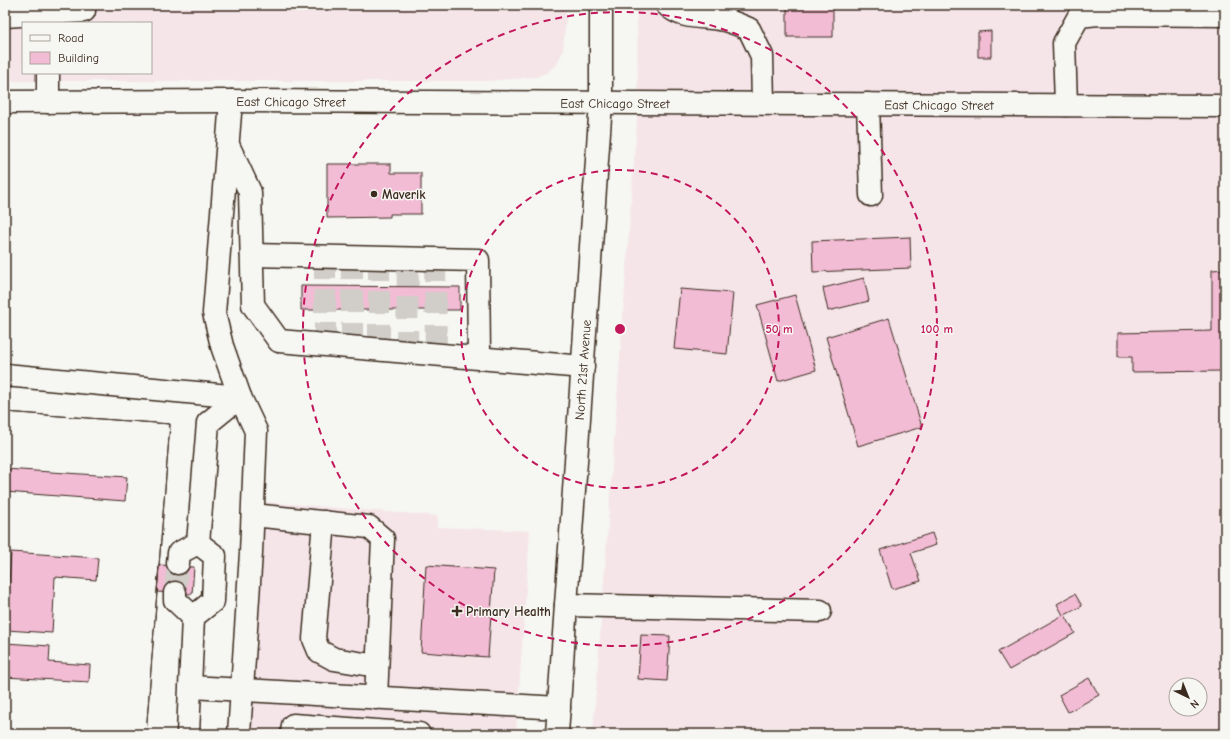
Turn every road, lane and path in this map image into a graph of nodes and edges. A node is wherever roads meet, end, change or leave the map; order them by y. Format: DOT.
graph roads {
  1 [pos="84,5"];
  2 [pos="601,5"];
  3 [pos="667,5"];
  4 [pos="1078,11"];
  5 [pos="1225,15"];
  6 [pos="5,16"];
  7 [pos="47,18"];
  8 [pos="48,74"];
  9 [pos="231,101"];
  10 [pos="5,102"];
  11 [pos="48,102"];
  12 [pos="601,103"];
  13 [pos="763,103"];
  14 [pos="868,104"];
  15 [pos="1066,105"];
  16 [pos="1225,106"];
  17 [pos="227,144"];
  18 [pos="871,194"];
  19 [pos="252,255"];
  20 [pos="479,358"];
  21 [pos="583,367"];
  22 [pos="5,375"];
  23 [pos="240,397"];
  24 [pos="253,515"];
  25 [pos="324,522"];
  26 [pos="198,544"];
  27 [pos="178,563"];
  28 [pos="176,593"];
  29 [pos="566,605"];
  30 [pos="820,611"];
  31 [pos="193,617"];
  32 [pos="377,666"];
  33 [pos="191,687"];
  34 [pos="242,690"];
  35 [pos="366,698"];
  36 [pos="559,708"];
  37 [pos="353,731"];
  38 [pos="188,734"];
  39 [pos="239,734"];
  40 [pos="292,734"];
  41 [pos="419,734"];
  42 [pos="557,734"];
  1 -- 7 [label="street"];
  2 -- 12 [label="street, North 21st Avenue"];
  3 -- 13 [label="street"];
  4 -- 5 [label="street"];
  4 -- 15 [label="street"];
  6 -- 7 [label="street"];
  8 -- 11 [label="street"];
  9 -- 11 [label="street, East Chicago Street"];
  9 -- 12 [label="street, East Chicago Street"];
  9 -- 17 [label="street"];
  10 -- 11 [label="street, East Chicago Street"];
  12 -- 13 [label="street, East Chicago Street"];
  12 -- 21 [label="street, North 21st Avenue"];
  13 -- 14 [label="street, East Chicago Street"];
  14 -- 15 [label="street, East Chicago Street"];
  14 -- 18 [label="street"];
  15 -- 16 [label="street, East Chicago Street"];
  17 -- 19 [label="street"];
  17 -- 23 [label="street"];
  19 -- 20 [label="street"];
  19 -- 20 [label="street"];
  20 -- 21 [label="street"];
  21 -- 29 [label="street, North 21st Avenue"];
  22 -- 23 [label="street"];
  23 -- 24 [label="street"];
  23 -- 26 [label="street"];
  24 -- 25 [label="street"];
  24 -- 34 [label="street"];
  25 -- 32 [label="street"];
  25 -- 32 [label="street"];
  26 -- 27 [label="street"];
  26 -- 31 [label="street"];
  28 -- 31 [label="street"];
  29 -- 30 [label="street"];
  29 -- 36 [label="street, North 21st Avenue"];
  31 -- 33 [label="street"];
  32 -- 35 [label="street"];
  33 -- 34 [label="street"];
  33 -- 38 [label="street"];
  34 -- 35 [label="street"];
  34 -- 39 [label="street"];
  35 -- 36 [label="street"];
  35 -- 37 [label="street"];
  36 -- 42 [label="street, North 21st Avenue"];
  37 -- 40 [label="street"];
  37 -- 41 [label="street"];
}
